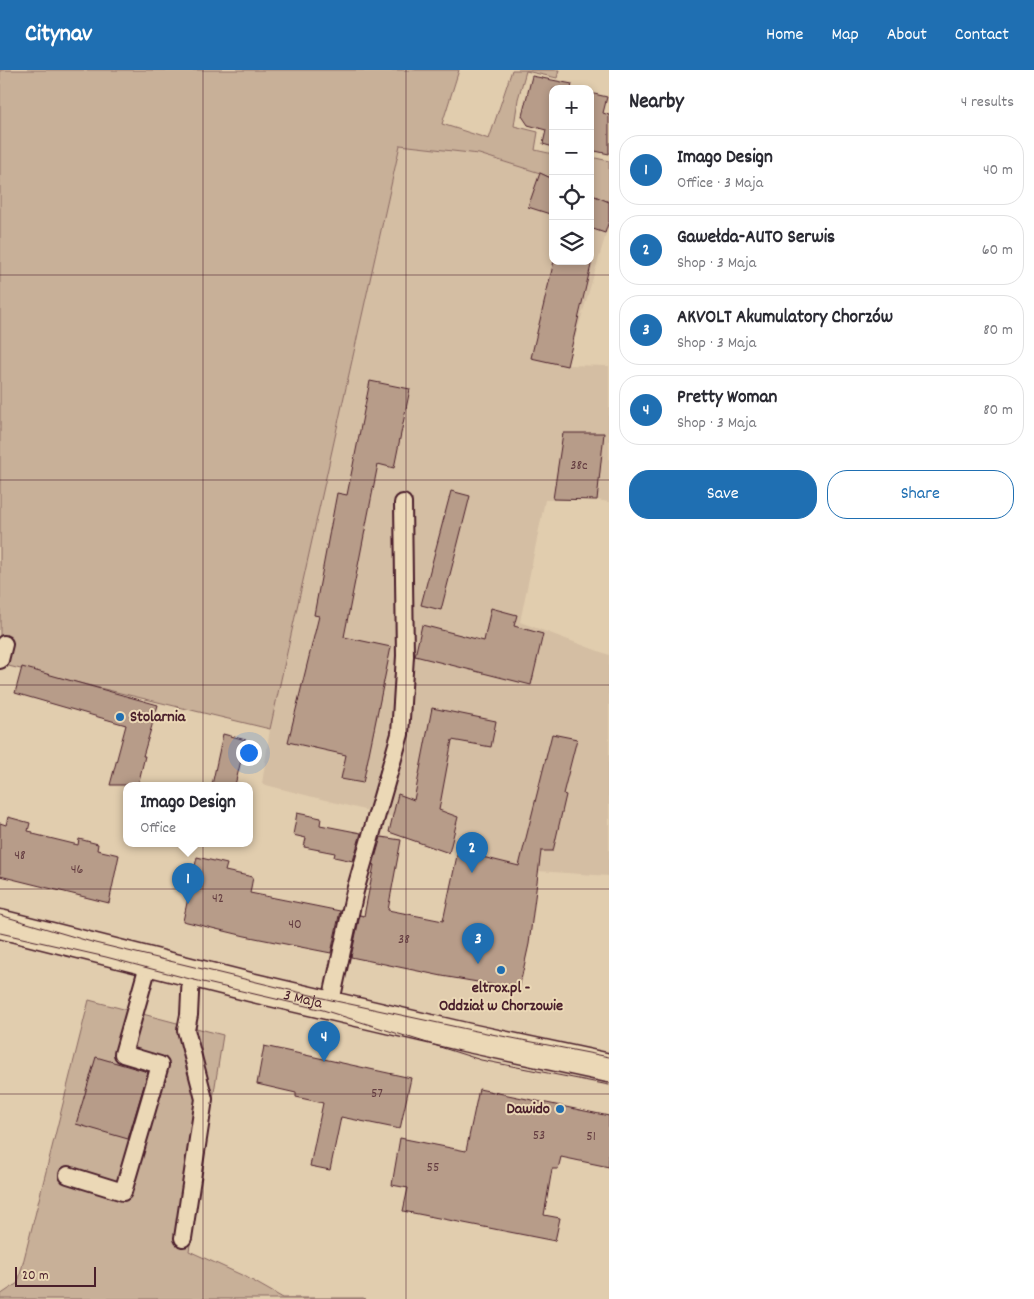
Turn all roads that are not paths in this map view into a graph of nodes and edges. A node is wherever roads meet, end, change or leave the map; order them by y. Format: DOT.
graph roads {
  1 [pos="403,503"];
  2 [pos="4,644"];
  3 [pos="0,660"];
  4 [pos="0,924"];
  5 [pos="149,962"];
  6 [pos="191,973"];
  7 [pos="330,1006"];
  8 [pos="609,1068"];
  9 [pos="68,1175"];
  10 [pos="183,1238"];
  1 -- 7 [label="lane"];
  2 -- 3 [label="lane"];
  4 -- 5 [label="main road, 3 Maja"];
  5 -- 6 [label="main road, 3 Maja"];
  5 -- 9 [label="lane"];
  6 -- 7 [label="main road, 3 Maja"];
  6 -- 10 [label="lane"];
  7 -- 8 [label="main road, 3 Maja"];
}
